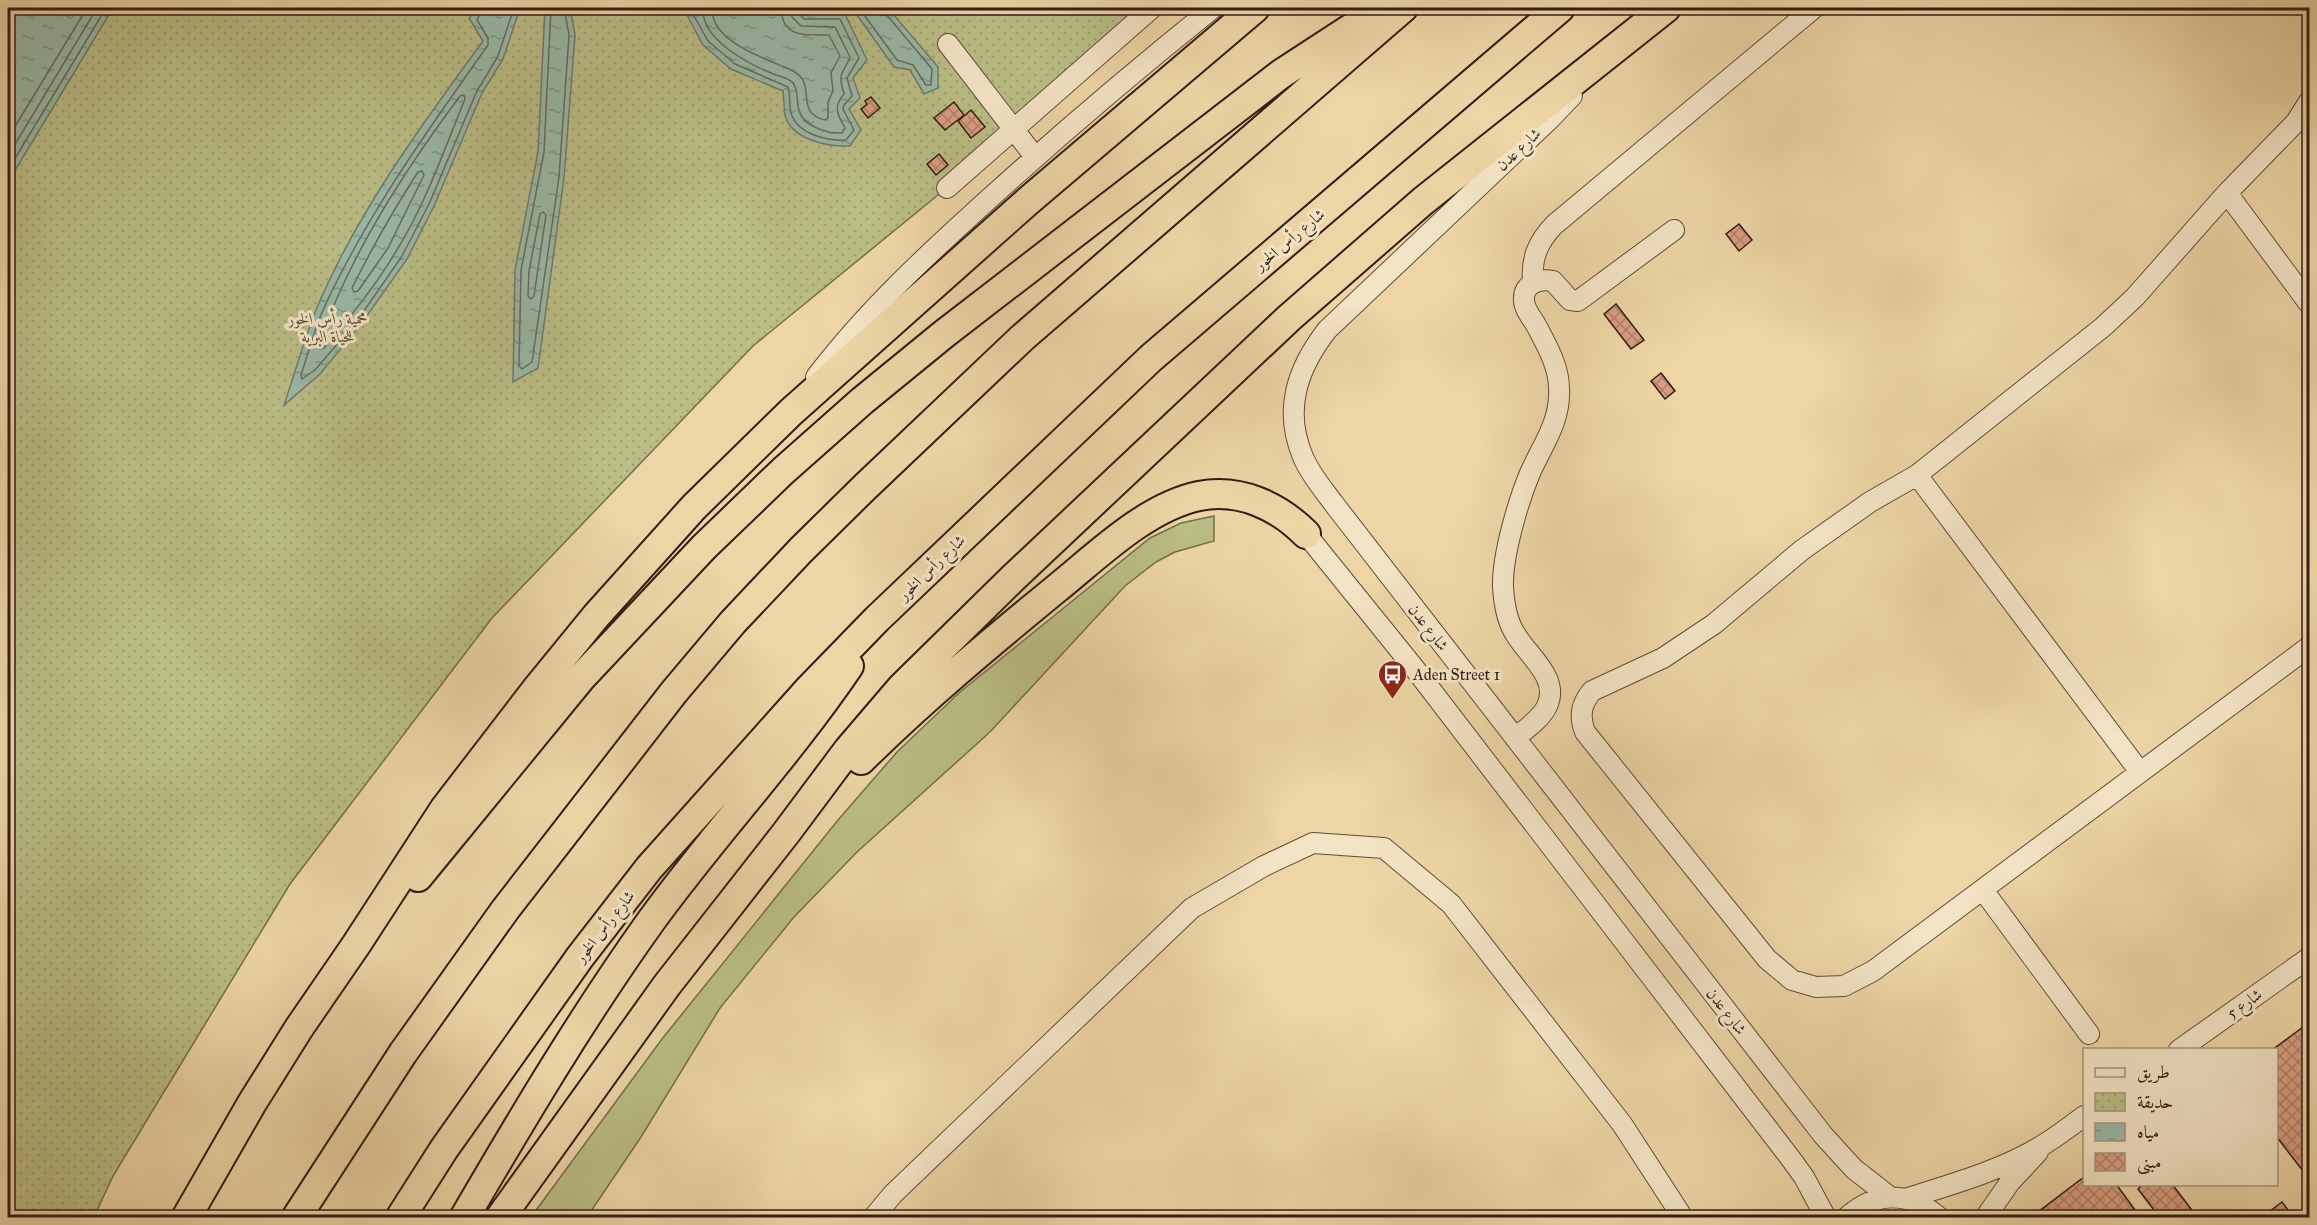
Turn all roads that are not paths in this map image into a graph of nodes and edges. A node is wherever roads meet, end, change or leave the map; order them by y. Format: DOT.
graph roads {
  1 [pos="1152,8"];
  2 [pos="1212,8"];
  3 [pos="1254,8"];
  4 [pos="1398,8"];
  5 [pos="1403,8"];
  6 [pos="1560,8"];
  7 [pos="1666,8"];
  8 [pos="1815,8"];
  9 [pos="948,44"];
  10 [pos="1601,59"];
  11 [pos="2310,100"];
  12 [pos="1014,129"];
  13 [pos="1035,158"];
  14 [pos="947,188"];
  15 [pos="2227,194"];
  16 [pos="1674,230"];
  17 [pos="1533,283"];
  18 [pos="2310,305"];
  19 [pos="791,412"];
  20 [pos="1917,475"];
  21 [pos="1306,534"];
  22 [pos="877,619"];
  23 [pos="2310,646"];
  24 [pos="1515,738"];
  25 [pos="2140,772"];
  26 [pos="786,833"];
  27 [pos="1983,890"];
  28 [pos="356,945"];
  29 [pos="2310,957"];
  30 [pos="2089,1034"];
  31 [pos="2182,1048"];
  32 [pos="2083,1117"];
  33 [pos="2045,1144"];
  34 [pos="1899,1198"];
  35 [pos="186,1218"];
  36 [pos="296,1218"];
  37 [pos="400,1218"];
  38 [pos="464,1218"];
  39 [pos="500,1218"];
  40 [pos="873,1218"];
  41 [pos="1683,1218"];
  42 [pos="1826,1218"];
  43 [pos="1846,1218"];
  44 [pos="1940,1218"];
  45 [pos="1985,1218"];
  1 -- 12 [label="street"];
  2 -- 13 [label="street"];
  3 -- 19 [label="highway"];
  4 -- 28 [label="highway"];
  5 -- 36 [label="highway"];
  6 -- 22 [label="highway, شارع رأس الخور"];
  7 -- 10 [label="highway"];
  8 -- 17 [label="street"];
  9 -- 12 [label="street"];
  10 -- 24 [label="street, شارع عدن"];
  10 -- 26 [label="highway"];
  11 -- 15 [label="street"];
  12 -- 13 [label="street"];
  12 -- 14 [label="street"];
  13 -- 19 [label="street"];
  15 -- 18 [label="street"];
  15 -- 20 [label="street"];
  16 -- 17 [label="street"];
  17 -- 24 [label="street"];
  19 -- 28 [label="highway"];
  20 -- 25 [label="street"];
  20 -- 27 [label="street"];
  21 -- 26 [label="highway"];
  21 -- 42 [label="street"];
  22 -- 37 [label="highway, شارع رأس الخور"];
  22 -- 38 [label="highway"];
  23 -- 25 [label="street"];
  24 -- 34 [label="street, شارع عدن"];
  25 -- 27 [label="street"];
  26 -- 39 [label="highway"];
  27 -- 30 [label="street"];
  28 -- 35 [label="highway"];
  29 -- 31 [label="street, شارع 5"];
  32 -- 33 [label="street"];
  33 -- 34 [label="street"];
  33 -- 45 [label="street"];
  34 -- 43 [label="street"];
  34 -- 44 [label="street, شارع عدن"];
  40 -- 41 [label="street"];
}
